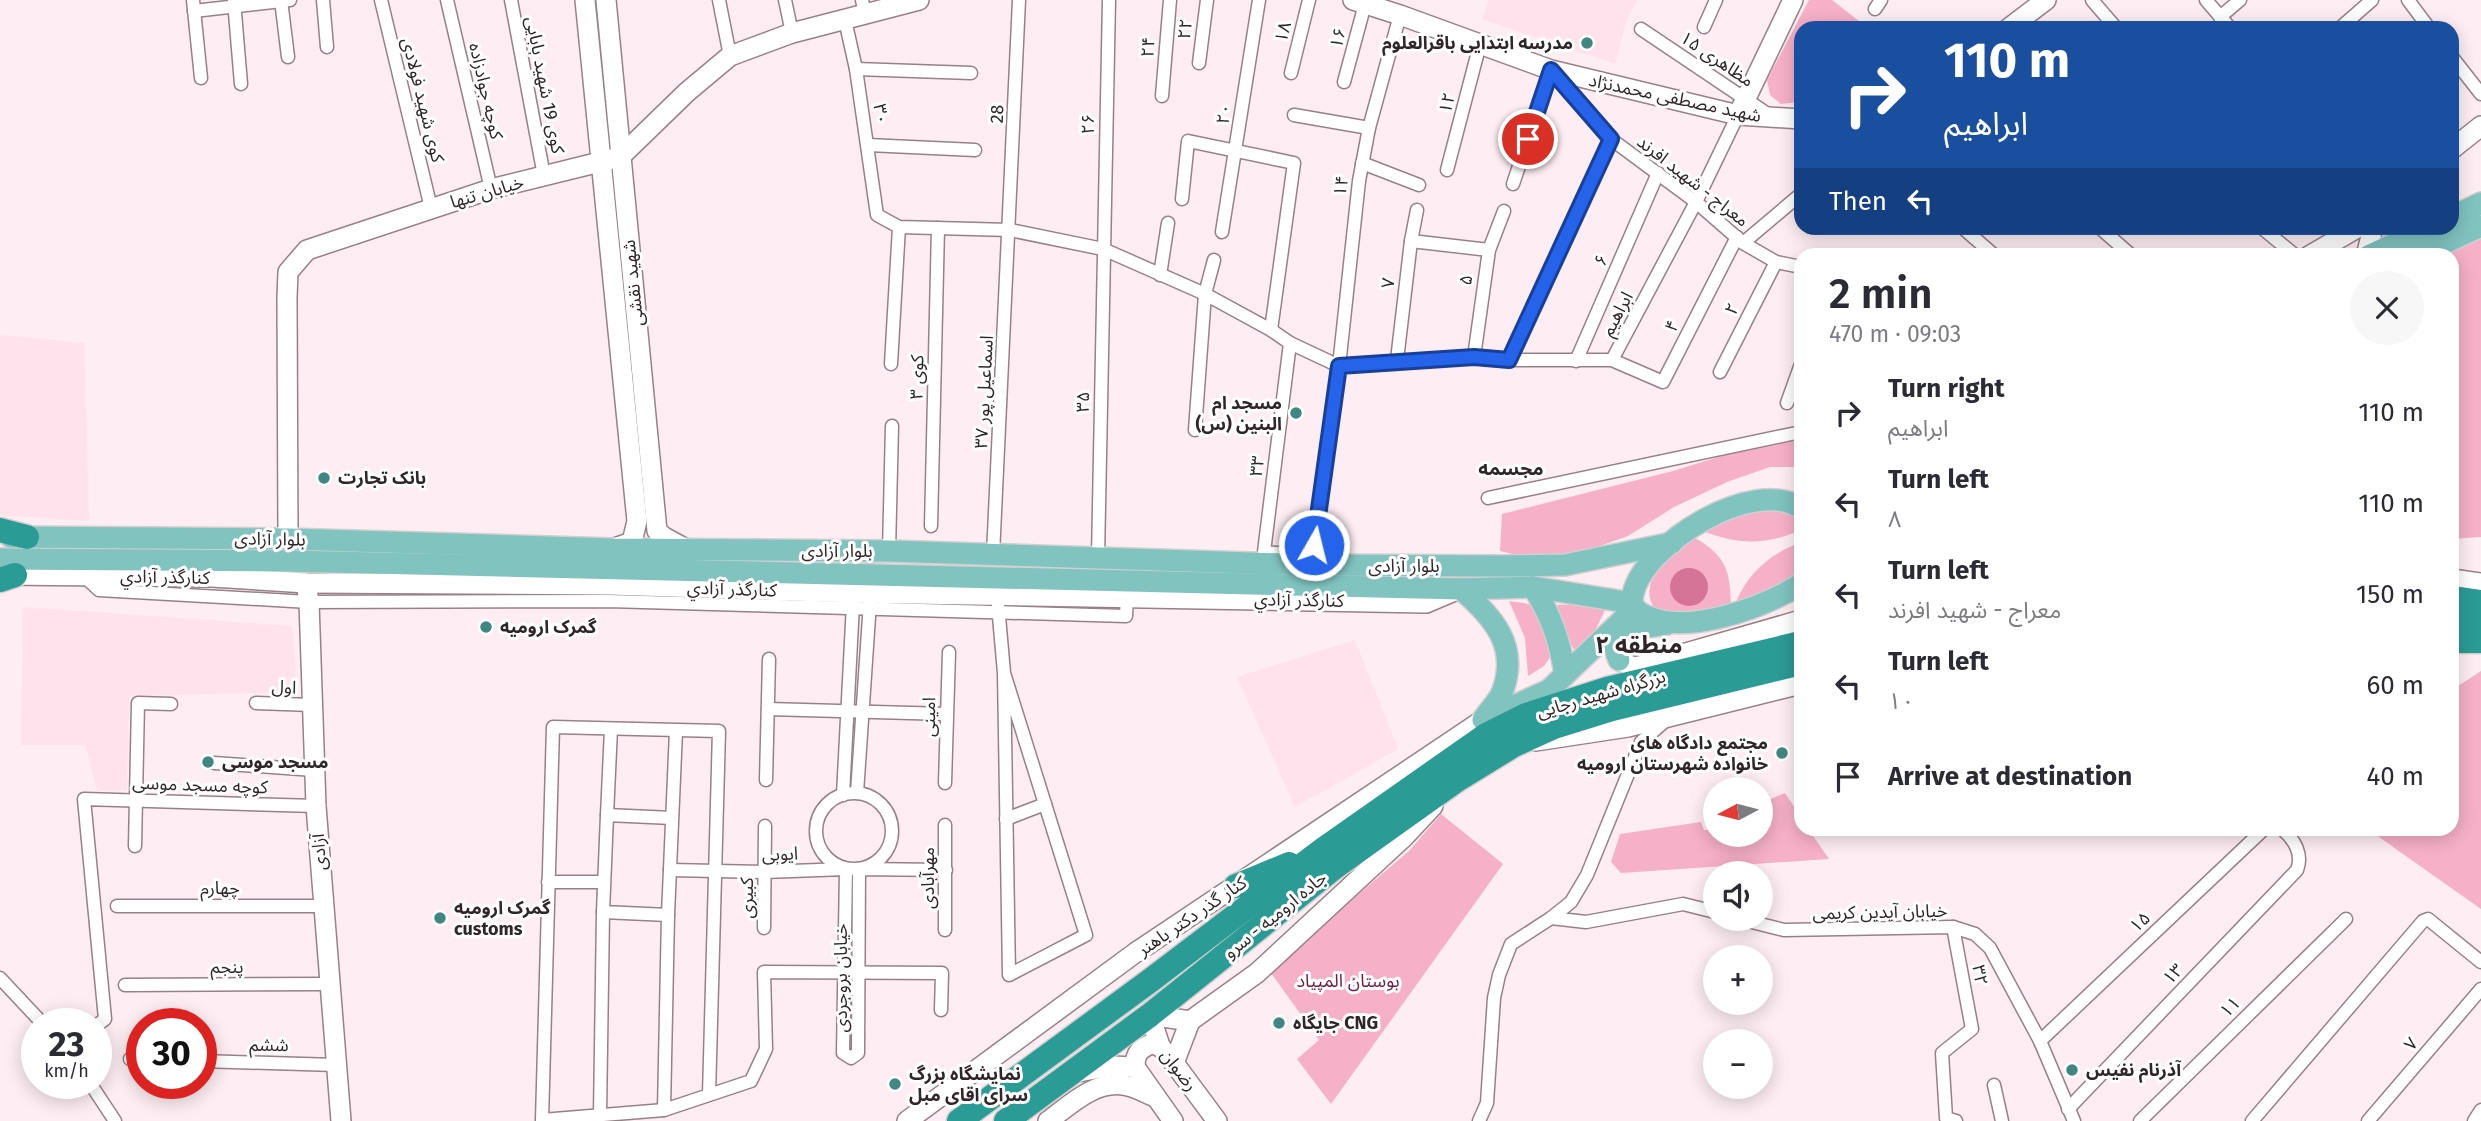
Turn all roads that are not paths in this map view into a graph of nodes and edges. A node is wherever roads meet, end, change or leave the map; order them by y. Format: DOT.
graph roads {
  1 [pos="284,0"];
  2 [pos="323,0"];
  3 [pos="381,0"];
  4 [pos="447,0"];
  5 [pos="510,0"];
  6 [pos="585,0"];
  7 [pos="606,0"];
  8 [pos="719,0"];
  9 [pos="785,0"];
  10 [pos="919,0"];
  11 [pos="1019,0"];
  12 [pos="1109,0"];
  13 [pos="1170,0"];
  14 [pos="1207,0"];
  15 [pos="1259,0"];
  16 [pos="1309,0"];
  17 [pos="1716,0"];
  18 [pos="1793,0"];
  19 [pos="2046,0"];
  20 [pos="2092,0"];
  21 [pos="2206,0"];
  22 [pos="2240,0"];
  23 [pos="2372,0"];
  24 [pos="2408,0"];
  25 [pos="1359,2"];
  26 [pos="234,4"];
  27 [pos="194,5"];
  28 [pos="864,7"];
  29 [pos="1400,15"];
  30 [pos="2220,17"];
  31 [pos="845,20"];
  32 [pos="2018,21"];
  33 [pos="2110,21"];
  34 [pos="2224,21"];
  35 [pos="2348,21"];
  36 [pos="2424,21"];
  37 [pos="1704,27"];
  38 [pos="1641,29"];
  39 [pos="792,33"];
  40 [pos="1480,44"];
  41 [pos="327,47"];
  42 [pos="730,56"];
  43 [pos="288,57"];
  44 [pos="1199,63"];
  45 [pos="2459,66"];
  46 [pos="856,69"];
  47 [pos="1551,70"];
  48 [pos="1291,72"];
  49 [pos="971,73"];
  50 [pos="201,78"];
  51 [pos="1345,82"];
  52 [pos="241,84"];
  53 [pos="2481,94"];
  54 [pos="1162,96"];
  55 [pos="1742,107"];
  56 [pos="1294,115"];
  57 [pos="1794,119"];
  58 [pos="2481,126"];
  59 [pos="1369,128"];
  60 [pos="1611,139"];
  61 [pos="2459,143"];
  62 [pos="868,145"];
  63 [pos="975,150"];
  64 [pos="1236,151"];
  65 [pos="611,160"];
  66 [pos="1362,163"];
  67 [pos="1447,170"];
  68 [pos="1658,173"];
  69 [pos="544,176"];
  70 [pos="1513,184"];
  71 [pos="1419,185"];
  72 [pos="491,190"];
  73 [pos="1794,199"];
  74 [pos="1182,200"];
  75 [pos="1696,202"];
  76 [pos="2481,203"];
  77 [pos="431,208"];
  78 [pos="1417,210"];
  79 [pos="1504,211"];
  80 [pos="2459,214"];
  81 [pos="1168,223"];
  82 [pos="2481,226"];
  83 [pos="899,227"];
  84 [pos="938,228"];
  85 [pos="1010,230"];
  86 [pos="1222,232"];
  87 [pos="1971,235"];
  88 [pos="2108,235"];
  89 [pos="2270,235"];
  90 [pos="2345,235"];
  91 [pos="2413,235"];
  92 [pos="1740,240"];
  93 [pos="1411,241"];
  94 [pos="1986,248"];
  95 [pos="2123,248"];
  96 [pos="2286,248"];
  97 [pos="2323,248"];
  98 [pos="2384,248"];
  99 [pos="2434,248"];
  100 [pos="1103,249"];
  101 [pos="1489,250"];
  102 [pos="1214,260"];
  103 [pos="1776,262"];
  104 [pos="1794,266"];
  105 [pos="1160,275"];
  106 [pos="1205,294"];
  107 [pos="1271,330"];
  108 [pos="1290,343"];
  109 [pos="1474,357"];
  110 [pos="1397,360"];
  111 [pos="1509,360"];
  112 [pos="1576,360"];
  113 [pos="1612,360"];
  114 [pos="891,364"];
  115 [pos="1339,366"];
  116 [pos="1720,372"];
  117 [pos="1794,383"];
  118 [pos="1787,402"];
  119 [pos="892,426"];
  120 [pos="1195,430"];
  121 [pos="1794,433"];
  122 [pos="1794,493"];
  123 [pos="1488,498"];
  124 [pos="1772,499"];
  125 [pos="1794,504"];
  126 [pos="931,526"];
  127 [pos="0,530"];
  128 [pos="636,530"];
  129 [pos="657,531"];
  130 [pos="0,537"];
  131 [pos="27,537"];
  132 [pos="288,539"];
  133 [pos="1672,543"];
  134 [pos="612,549"];
  135 [pos="687,550"];
  136 [pos="889,551"];
  137 [pos="993,555"];
  138 [pos="1098,557"];
  139 [pos="1313,560"];
  140 [pos="4,572"];
  141 [pos="2459,580"];
  142 [pos="2481,583"];
  143 [pos="1534,587"];
  144 [pos="1794,588"];
  145 [pos="1461,589"];
  146 [pos="307,592"];
  147 [pos="862,592"];
  148 [pos="1128,596"];
  149 [pos="2459,599"];
  150 [pos="999,603"];
  151 [pos="2481,603"];
  152 [pos="1633,606"];
  153 [pos="1679,622"];
  154 [pos="1794,622"];
  155 [pos="2459,622"];
  156 [pos="2481,625"];
  157 [pos="2481,640"];
  158 [pos="2459,642"];
  159 [pos="2459,643"];
  160 [pos="1794,645"];
  161 [pos="2481,647"];
  162 [pos="949,652"];
  163 [pos="769,659"];
  164 [pos="1619,660"];
  165 [pos="1794,665"];
  166 [pos="1004,673"];
  167 [pos="1565,675"];
  168 [pos="1794,686"];
  169 [pos="256,703"];
  170 [pos="171,704"];
  171 [pos="312,705"];
  172 [pos="768,709"];
  173 [pos="854,711"];
  174 [pos="946,714"];
  175 [pos="1554,727"];
  176 [pos="1484,728"];
  177 [pos="611,729"];
  178 [pos="676,731"];
  179 [pos="1635,734"];
  180 [pos="1514,745"];
  181 [pos="214,763"];
  182 [pos="314,770"];
  183 [pos="766,780"];
  184 [pos="1457,780"];
  185 [pos="946,783"];
  186 [pos="856,793"];
  187 [pos="843,795"];
  188 [pos="136,800"];
  189 [pos="1045,804"];
  190 [pos="316,807"];
  191 [pos="607,815"];
  192 [pos="672,818"];
  193 [pos="1006,819"];
  194 [pos="945,825"];
  195 [pos="765,826"];
  196 [pos="2257,836"];
  197 [pos="2290,836"];
  198 [pos="135,846"];
  199 [pos="1322,850"];
  200 [pos="846,869"];
  201 [pos="859,869"];
  202 [pos="670,870"];
  203 [pos="946,870"];
  204 [pos="716,872"];
  205 [pos="764,872"];
  206 [pos="548,882"];
  207 [pos="603,882"];
  208 [pos="1236,886"];
  209 [pos="117,906"];
  210 [pos="323,906"];
  211 [pos="1703,909"];
  212 [pos="603,912"];
  213 [pos="668,915"];
  214 [pos="1551,919"];
  215 [pos="2346,919"];
  216 [pos="1773,927"];
  217 [pos="1953,927"];
  218 [pos="764,928"];
  219 [pos="945,930"];
  220 [pos="2481,962"];
  221 [pos="845,973"];
  222 [pos="859,974"];
  223 [pos="0,978"];
  224 [pos="330,984"];
  225 [pos="125,985"];
  226 [pos="2481,989"];
  227 [pos="28,1008"];
  228 [pos="104,1008"];
  229 [pos="941,1010"];
  230 [pos="1150,1015"];
  231 [pos="1189,1021"];
  232 [pos="2040,1041"];
  233 [pos="1160,1046"];
  234 [pos="217,1061"];
  235 [pos="1174,1063"];
  236 [pos="336,1065"];
  237 [pos="1135,1067"];
  238 [pos="1072,1073"];
  239 [pos="1994,1085"];
  240 [pos="709,1095"];
  241 [pos="1155,1097"];
  242 [pos="101,1099"];
  243 [pos="664,1110"];
  244 [pos="2481,1110"];
  245 [pos="600,1115"];
  246 [pos="2071,1115"];
  247 [pos="115,1121"];
  248 [pos="341,1121"];
  249 [pos="907,1121"];
  250 [pos="959,1121"];
  251 [pos="1006,1121"];
  252 [pos="1048,1121"];
  253 [pos="1173,1121"];
  254 [pos="1217,1121"];
  255 [pos="1479,1121"];
  256 [pos="1956,1121"];
  257 [pos="2002,1121"];
  258 [pos="2140,1121"];
  259 [pos="2252,1121"];
  260 [pos="2368,1121"];
  261 [pos="2474,1121"];
  1 -- 26 [label="street"];
  1 -- 43 [label="street"];
  2 -- 41 [label="street"];
  3 -- 77 [label="street, کوی شهید فولادی"];
  4 -- 72 [label="street, کوچه جوادزاده"];
  5 -- 69 [label="street, کوی 19 شهید بابایی"];
  6 -- 65 [label="main road, شهید نقشی"];
  7 -- 65 [label="main road, شهید نقشی"];
  8 -- 42 [label="street"];
  9 -- 39 [label="street"];
  10 -- 28 [label="main road"];
  11 -- 85 [label="street, 28"];
  12 -- 100 [label="street, ۲۶"];
  13 -- 54 [label="street, ۲۴"];
  14 -- 44 [label="street, ۲۲"];
  15 -- 64 [label="street, ۲۰"];
  16 -- 48 [label="street, ۱۸"];
  17 -- 37 [label="street"];
  18 -- 55 [label="main road"];
  19 -- 32 [label="main road"];
  20 -- 33 [label="street"];
  21 -- 30 [label="street"];
  22 -- 30 [label="street"];
  23 -- 35 [label="street"];
  24 -- 36 [label="street"];
  25 -- 29 [label="main road, شهید مصطفی محمدنژاد"];
  25 -- 51 [label="street, ۱۶"];
  26 -- 27 [label="street"];
  26 -- 52 [label="street"];
  27 -- 50 [label="street"];
  28 -- 31 [label="main road"];
  29 -- 40 [label="main road, شهید مصطفی محمدنژاد"];
  29 -- 59 [label="street, ۱۴"];
  30 -- 34 [label="street"];
  31 -- 39 [label="main road"];
  31 -- 46 [label="street, ۳۰"];
  38 -- 55 [label="street, ۱۵ مظاهری"];
  39 -- 42 [label="main road"];
  40 -- 47 [label="main road, شهید مصطفی محمدنژاد"];
  40 -- 67 [label="street, ۱۲"];
  42 -- 65 [label="main road"];
  45 -- 53 [label="street"];
  46 -- 49 [label="street"];
  46 -- 62 [label="street, ۳۰"];
  47 -- 55 [label="main road, شهید مصطفی محمدنژاد"];
  47 -- 60 [label="street, معراج - شهید افرند"];
  47 -- 70 [label="street"];
  55 -- 57 [label="main road, شهید مصطفی محمدنژاد"];
  55 -- 75 [label="street, ابراهیم"];
  56 -- 59 [label="street"];
  58 -- 61 [label="main road"];
  59 -- 66 [label="street, ۱۴"];
  60 -- 68 [label="street, معراج - شهید افرند"];
  60 -- 111 [label="street"];
  62 -- 63 [label="street"];
  62 -- 83 [label="street, ۳۰"];
  64 -- 74 [label="street"];
  64 -- 86 [label="street, ۲۰"];
  64 -- 107 [label="street"];
  65 -- 69 [label="main road, خیابان تنها"];
  65 -- 128 [label="main road, شهید نقشی"];
  65 -- 129 [label="main road, شهید نقشی"];
  66 -- 71 [label="street"];
  66 -- 115 [label="street, ۱۴"];
  68 -- 75 [label="street, معراج - شهید افرند"];
  68 -- 112 [label="street, ۶"];
  69 -- 72 [label="main road, خیابان تنها"];
  72 -- 77 [label="main road, خیابان تنها"];
  73 -- 92 [label="street"];
  75 -- 92 [label="street, معراج - شهید افرند"];
  75 -- 113 [label="street, ابراهیم"];
  76 -- 80 [label="main road"];
  77 -- 132 [label="main road, خیابان تنها"];
  78 -- 93 [label="street, ۷"];
  79 -- 101 [label="street, ۵"];
  81 -- 105 [label="street"];
  82 -- 99 [label="main road"];
  83 -- 84 [label="street"];
  83 -- 114 [label="street"];
  84 -- 85 [label="street"];
  84 -- 126 [label="street, کوی ۳"];
  85 -- 100 [label="street"];
  85 -- 137 [label="street, اسماعیل پور ۳۷"];
  87 -- 94 [label="street"];
  88 -- 95 [label="street"];
  89 -- 96 [label="street"];
  90 -- 97 [label="main road"];
  91 -- 98 [label="main road"];
  92 -- 103 [label="street, معراج - شهید افرند"];
  92 -- 113 [label="street, ۴"];
  93 -- 101 [label="street"];
  93 -- 110 [label="street, ۷"];
  100 -- 105 [label="street"];
  100 -- 138 [label="street, ۳۵"];
  101 -- 109 [label="street, ۵"];
  102 -- 106 [label="street"];
  103 -- 104 [label="street, معراج - شهید افرند"];
  103 -- 116 [label="street, ۲"];
  105 -- 106 [label="street"];
  106 -- 107 [label="street"];
  106 -- 120 [label="street"];
  107 -- 108 [label="street"];
  108 -- 115 [label="street"];
  108 -- 139 [label="street, ۳۳"];
  109 -- 110 [label="street, ابراهیم"];
  109 -- 111 [label="street, ابراهیم"];
  110 -- 115 [label="street, ابراهیم"];
  111 -- 112 [label="street, ابراهیم"];
  112 -- 113 [label="street, ابراهیم"];
  115 -- 139 [label="street, ۱۴"];
  117 -- 118 [label="street"];
  119 -- 136 [label="street"];
  121 -- 123 [label="street"];
  122 -- 124 [label="main road"];
  124 -- 125 [label="main road"];
  124 -- 133 [label="main road"];
  127 -- 131 [label="highway"];
  128 -- 129 [label="main road"];
  128 -- 134 [label="main road"];
  129 -- 135 [label="main road"];
  130 -- 131 [label="main road, بلوار آزادی"];
  131 -- 132 [label="main road, بلوار آزادی"];
  132 -- 134 [label="main road, بلوار آزادی"];
  133 -- 139 [label="main road, بلوار آزادی"];
  133 -- 152 [label="main road"];
  134 -- 135 [label="main road, بلوار آزادی"];
  135 -- 136 [label="main road, بلوار آزادی"];
  136 -- 137 [label="main road, بلوار آزادی"];
  137 -- 138 [label="main road, بلوار آزادی"];
  138 -- 139 [label="main road, بلوار آزادی"];
  140 -- 146 [label="main road, کنارگذر آزادي"];
  140 -- 147 [label="main road, بلوار آزادی"];
  141 -- 142 [label="main road"];
  143 -- 145 [label="main road, بلوار آزادی"];
  143 -- 152 [label="main road, بلوار آزادی"];
  143 -- 167 [label="main road"];
  144 -- 153 [label="main road"];
  145 -- 147 [label="main road, بلوار آزادی"];
  145 -- 148 [label="main road, کنارگذر آزادي"];
  145 -- 176 [label="main road"];
  146 -- 147 [label="main road, کنارگذر آزادي"];
  146 -- 171 [label="main road, آزادی"];
  147 -- 150 [label="main road, کنارگذر آزادي"];
  147 -- 173 [label="street"];
  148 -- 150 [label="main road, کنارگذر آزادي"];
  148 -- 150 [label="street"];
  149 -- 151 [label="highway"];
  150 -- 166 [label="street"];
  152 -- 153 [label="main road, بلوار آزادی"];
  152 -- 167 [label="main road"];
  153 -- 164 [label="main road"];
  154 -- 164 [label="main road"];
  155 -- 156 [label="highway"];
  157 -- 158 [label="highway"];
  159 -- 161 [label="main road"];
  160 -- 176 [label="highway, بزرگراه شهید رجایی"];
  162 -- 174 [label="street, امینی"];
  163 -- 172 [label="street"];
  165 -- 175 [label="highway, بزرگراه شهید رجایی"];
  166 -- 189 [label="street"];
  166 -- 193 [label="street"];
  167 -- 176 [label="main road"];
  168 -- 179 [label="main road"];
  169 -- 171 [label="street, اول"];
  170 -- 188 [label="street"];
  171 -- 182 [label="main road, آزادی"];
  172 -- 173 [label="street"];
  172 -- 183 [label="street"];
  173 -- 174 [label="street"];
  173 -- 186 [label="street"];
  173 -- 187 [label="street"];
  174 -- 185 [label="street, امینی"];
  175 -- 180 [label="highway, جاده ارومیه - سرو"];
  176 -- 199 [label="highway, جاده ارومیه - سرو"];
  176 -- 208 [label="main road, کنار گذر دکتر باهنر"];
  177 -- 178 [label="street"];
  177 -- 191 [label="street"];
  177 -- 206 [label="street"];
  178 -- 192 [label="street"];
  178 -- 204 [label="street"];
  179 -- 180 [label="main road"];
  179 -- 214 [label="street"];
  180 -- 184 [label="highway, جاده ارومیه - سرو"];
  181 -- 182 [label="street"];
  182 -- 190 [label="main road, آزادی"];
  184 -- 230 [label="highway, جاده ارومیه - سرو"];
  184 -- 231 [label="main road"];
  186 -- 187 [label="street"];
  186 -- 201 [label="street"];
  187 -- 200 [label="street"];
  188 -- 190 [label="street, کوچه مسجد موسی"];
  188 -- 198 [label="street"];
  188 -- 228 [label="street, کوچه مسجد موسی"];
  189 -- 193 [label="street"];
  189 -- 193 [label="street"];
  190 -- 210 [label="main road, آزادی"];
  191 -- 192 [label="street"];
  191 -- 207 [label="street"];
  192 -- 202 [label="street"];
  194 -- 203 [label="street, مهرآبادی"];
  195 -- 205 [label="street, کبیری"];
  196 -- 232 [label="street, ۱۵"];
  197 -- 246 [label="street, ۱۳"];
  199 -- 208 [label="highway"];
  199 -- 250 [label="highway, جاده ارومیه - سرو"];
  200 -- 201 [label="street"];
  200 -- 205 [label="street, ایوبی"];
  200 -- 221 [label="street, خیابان بروجردی"];
  201 -- 203 [label="street"];
  201 -- 222 [label="street, خیابان بروجردی"];
  202 -- 204 [label="street, ایوبی"];
  202 -- 213 [label="street"];
  203 -- 219 [label="street, مهرآبادی"];
  204 -- 205 [label="street, ایوبی"];
  204 -- 240 [label="street"];
  205 -- 218 [label="street, کبیری"];
  206 -- 207 [label="street"];
  206 -- 245 [label="street"];
  207 -- 212 [label="street"];
  208 -- 249 [label="main road, کنار گذر دکتر باهنر"];
  209 -- 210 [label="street, چهارم"];
  210 -- 224 [label="main road, آزادی"];
  211 -- 214 [label="street"];
  212 -- 213 [label="street"];
  212 -- 245 [label="street"];
  213 -- 243 [label="street"];
  214 -- 255 [label="street"];
  215 -- 258 [label="street, ۱۱"];
  216 -- 217 [label="street, خیابان آیدین کریمی"];
  217 -- 232 [label="street, خیابان آیدین کریمی"];
  217 -- 256 [label="street, ۳۲"];
  220 -- 259 [label="street"];
  221 -- 222 [label="street"];
  221 -- 222 [label="street, خیابان بروجردی"];
  221 -- 240 [label="street"];
  222 -- 229 [label="street"];
  223 -- 227 [label="street"];
  224 -- 225 [label="street, پنجم"];
  224 -- 236 [label="main road, آزادی"];
  226 -- 260 [label="street, ۷"];
  230 -- 231 [label="main road"];
  230 -- 233 [label="main road, رضوان"];
  230 -- 238 [label="highway, جاده ارومیه - سرو"];
  231 -- 235 [label="main road"];
  232 -- 246 [label="street, خیابان آیدین کریمی"];
  233 -- 235 [label="main road, رضوان"];
  233 -- 237 [label="main road"];
  234 -- 236 [label="street, ششم"];
  235 -- 254 [label="main road, رضوان"];
  236 -- 248 [label="main road, آزادی"];
  237 -- 238 [label="main road, رضوان"];
  237 -- 241 [label="main road, رضوان"];
  238 -- 251 [label="highway, جاده ارومیه - سرو"];
  239 -- 257 [label="street"];
  240 -- 243 [label="street"];
  241 -- 252 [label="main road"];
  241 -- 253 [label="main road, رضوان"];
  242 -- 247 [label="street"];
  243 -- 245 [label="street"];
  244 -- 261 [label="street"];
}
